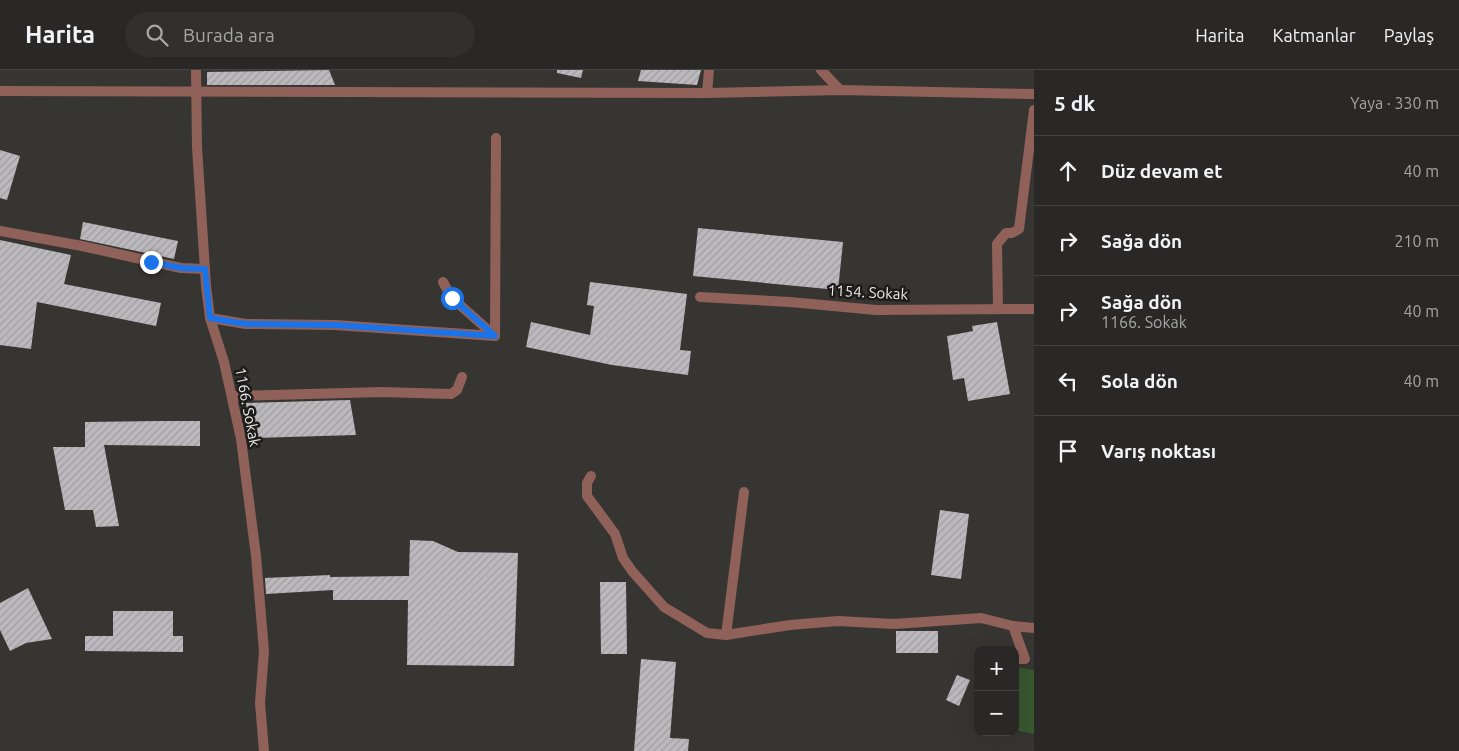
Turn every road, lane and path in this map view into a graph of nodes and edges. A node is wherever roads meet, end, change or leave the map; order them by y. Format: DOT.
graph roads {
  1 [pos="196,70"];
  2 [pos="709,70"];
  3 [pos="821,70"];
  4 [pos="840,90"];
  5 [pos="0,91"];
  6 [pos="196,91"];
  7 [pos="707,93"];
  8 [pos="1034,94"];
  9 [pos="1034,110"];
  10 [pos="496,138"];
  11 [pos="0,231"];
  12 [pos="205,269"];
  13 [pos="442,282"];
  14 [pos="700,297"];
  15 [pos="998,309"];
  16 [pos="1034,309"];
  17 [pos="210,318"];
  18 [pos="495,336"];
  19 [pos="462,377"];
  20 [pos="232,396"];
  21 [pos="591,476"];
  22 [pos="744,492"];
  23 [pos="1014,626"];
  24 [pos="1034,628"];
  25 [pos="726,635"];
  26 [pos="1025,660"];
  27 [pos="264,751"];
  1 -- 6 [label="street, 1166. Sokak"];
  2 -- 7 [label="street"];
  3 -- 4 [label="street"];
  4 -- 7 [label="street"];
  4 -- 8 [label="street"];
  5 -- 6 [label="street"];
  6 -- 7 [label="street"];
  6 -- 12 [label="street, 1166. Sokak"];
  9 -- 15 [label="street"];
  10 -- 18 [label="street"];
  11 -- 12 [label="street"];
  12 -- 17 [label="street, 1166. Sokak"];
  13 -- 18 [label="street"];
  14 -- 15 [label="street, 1154. Sokak"];
  15 -- 16 [label="street, 1154. Sokak"];
  17 -- 18 [label="street"];
  17 -- 20 [label="street, 1166. Sokak"];
  19 -- 20 [label="street"];
  20 -- 27 [label="street, 1166. Sokak"];
  21 -- 25 [label="street"];
  22 -- 25 [label="street"];
  23 -- 24 [label="street"];
  23 -- 25 [label="street"];
  23 -- 26 [label="street"];
}
